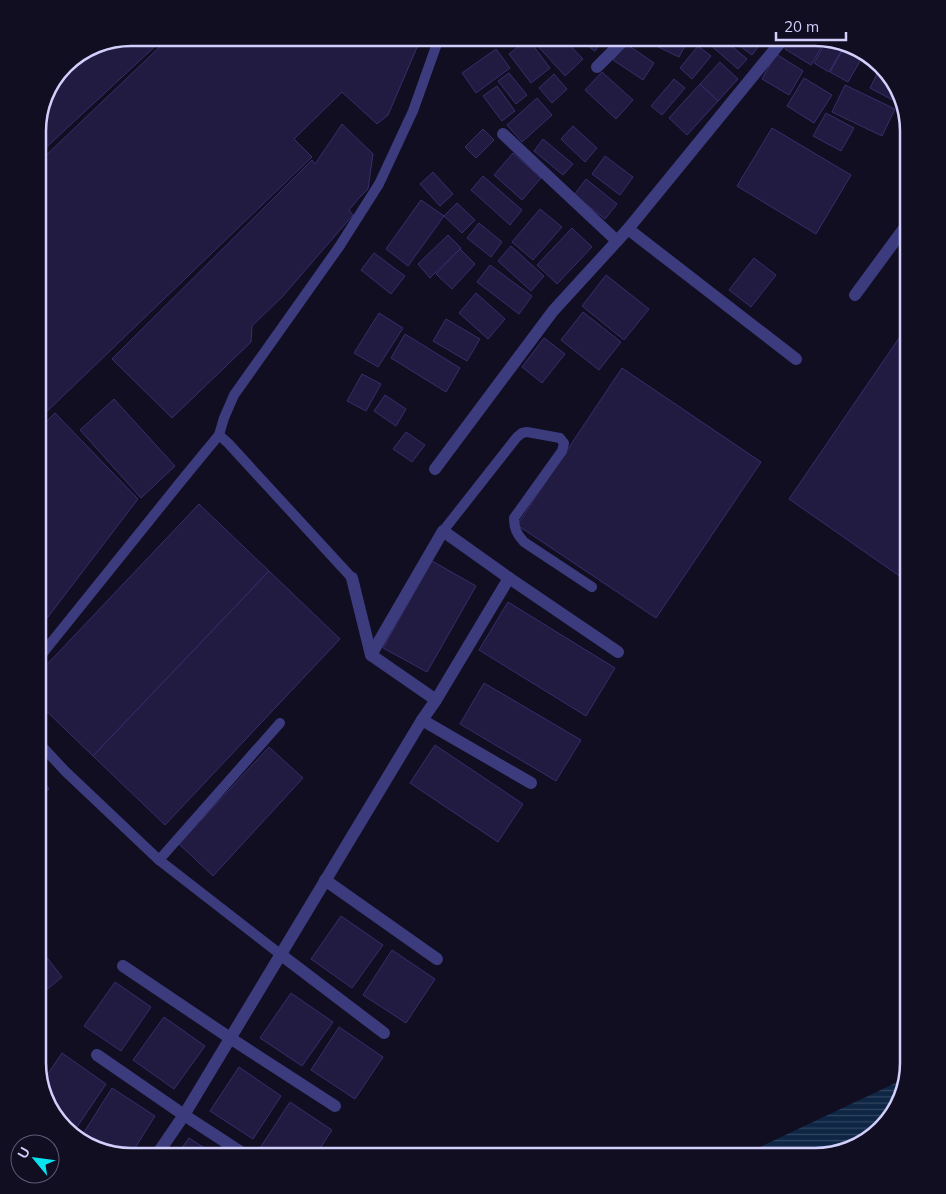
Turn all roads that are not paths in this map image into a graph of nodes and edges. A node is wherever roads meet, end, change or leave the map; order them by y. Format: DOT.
graph roads {
  1 [pos="436,46"];
  2 [pos="618,46"];
  3 [pos="777,46"];
  4 [pos="597,66"];
  5 [pos="503,134"];
  6 [pos="628,229"];
  7 [pos="900,234"];
  8 [pos="617,241"];
  9 [pos="855,295"];
  10 [pos="796,359"];
  11 [pos="219,435"];
  12 [pos="434,469"];
  13 [pos="443,530"];
  14 [pos="352,578"];
  15 [pos="509,578"];
  16 [pos="592,587"];
  17 [pos="46,649"];
  18 [pos="618,652"];
  19 [pos="371,655"];
  20 [pos="436,700"];
  21 [pos="422,720"];
  22 [pos="280,723"];
  23 [pos="46,751"];
  24 [pos="531,783"];
  25 [pos="159,860"];
  26 [pos="325,880"];
  27 [pos="280,954"];
  28 [pos="437,959"];
  29 [pos="123,966"];
  30 [pos="384,1033"];
  31 [pos="230,1038"];
  32 [pos="96,1054"];
  33 [pos="335,1106"];
  34 [pos="184,1115"];
  35 [pos="161,1148"];
  36 [pos="235,1148"];
  1 -- 11 [label="lane"];
  2 -- 4 [label="street"];
  3 -- 6 [label="street"];
  5 -- 8 [label="street"];
  6 -- 8 [label="street"];
  6 -- 10 [label="street"];
  7 -- 9 [label="street"];
  8 -- 12 [label="street"];
  11 -- 14 [label="lane"];
  11 -- 17 [label="lane"];
  13 -- 15 [label="street"];
  13 -- 16 [label="lane"];
  13 -- 19 [label="street"];
  14 -- 19 [label="street"];
  15 -- 18 [label="street"];
  15 -- 20 [label="street"];
  19 -- 20 [label="street"];
  20 -- 21 [label="street"];
  21 -- 24 [label="street"];
  21 -- 26 [label="street"];
  22 -- 25 [label="lane"];
  23 -- 25 [label="lane"];
  25 -- 27 [label="lane"];
  26 -- 27 [label="street"];
  26 -- 28 [label="street"];
  27 -- 30 [label="street"];
  27 -- 31 [label="street"];
  29 -- 31 [label="street"];
  31 -- 33 [label="street"];
  31 -- 34 [label="street"];
  32 -- 34 [label="street"];
  34 -- 35 [label="street"];
  34 -- 36 [label="street"];
}
